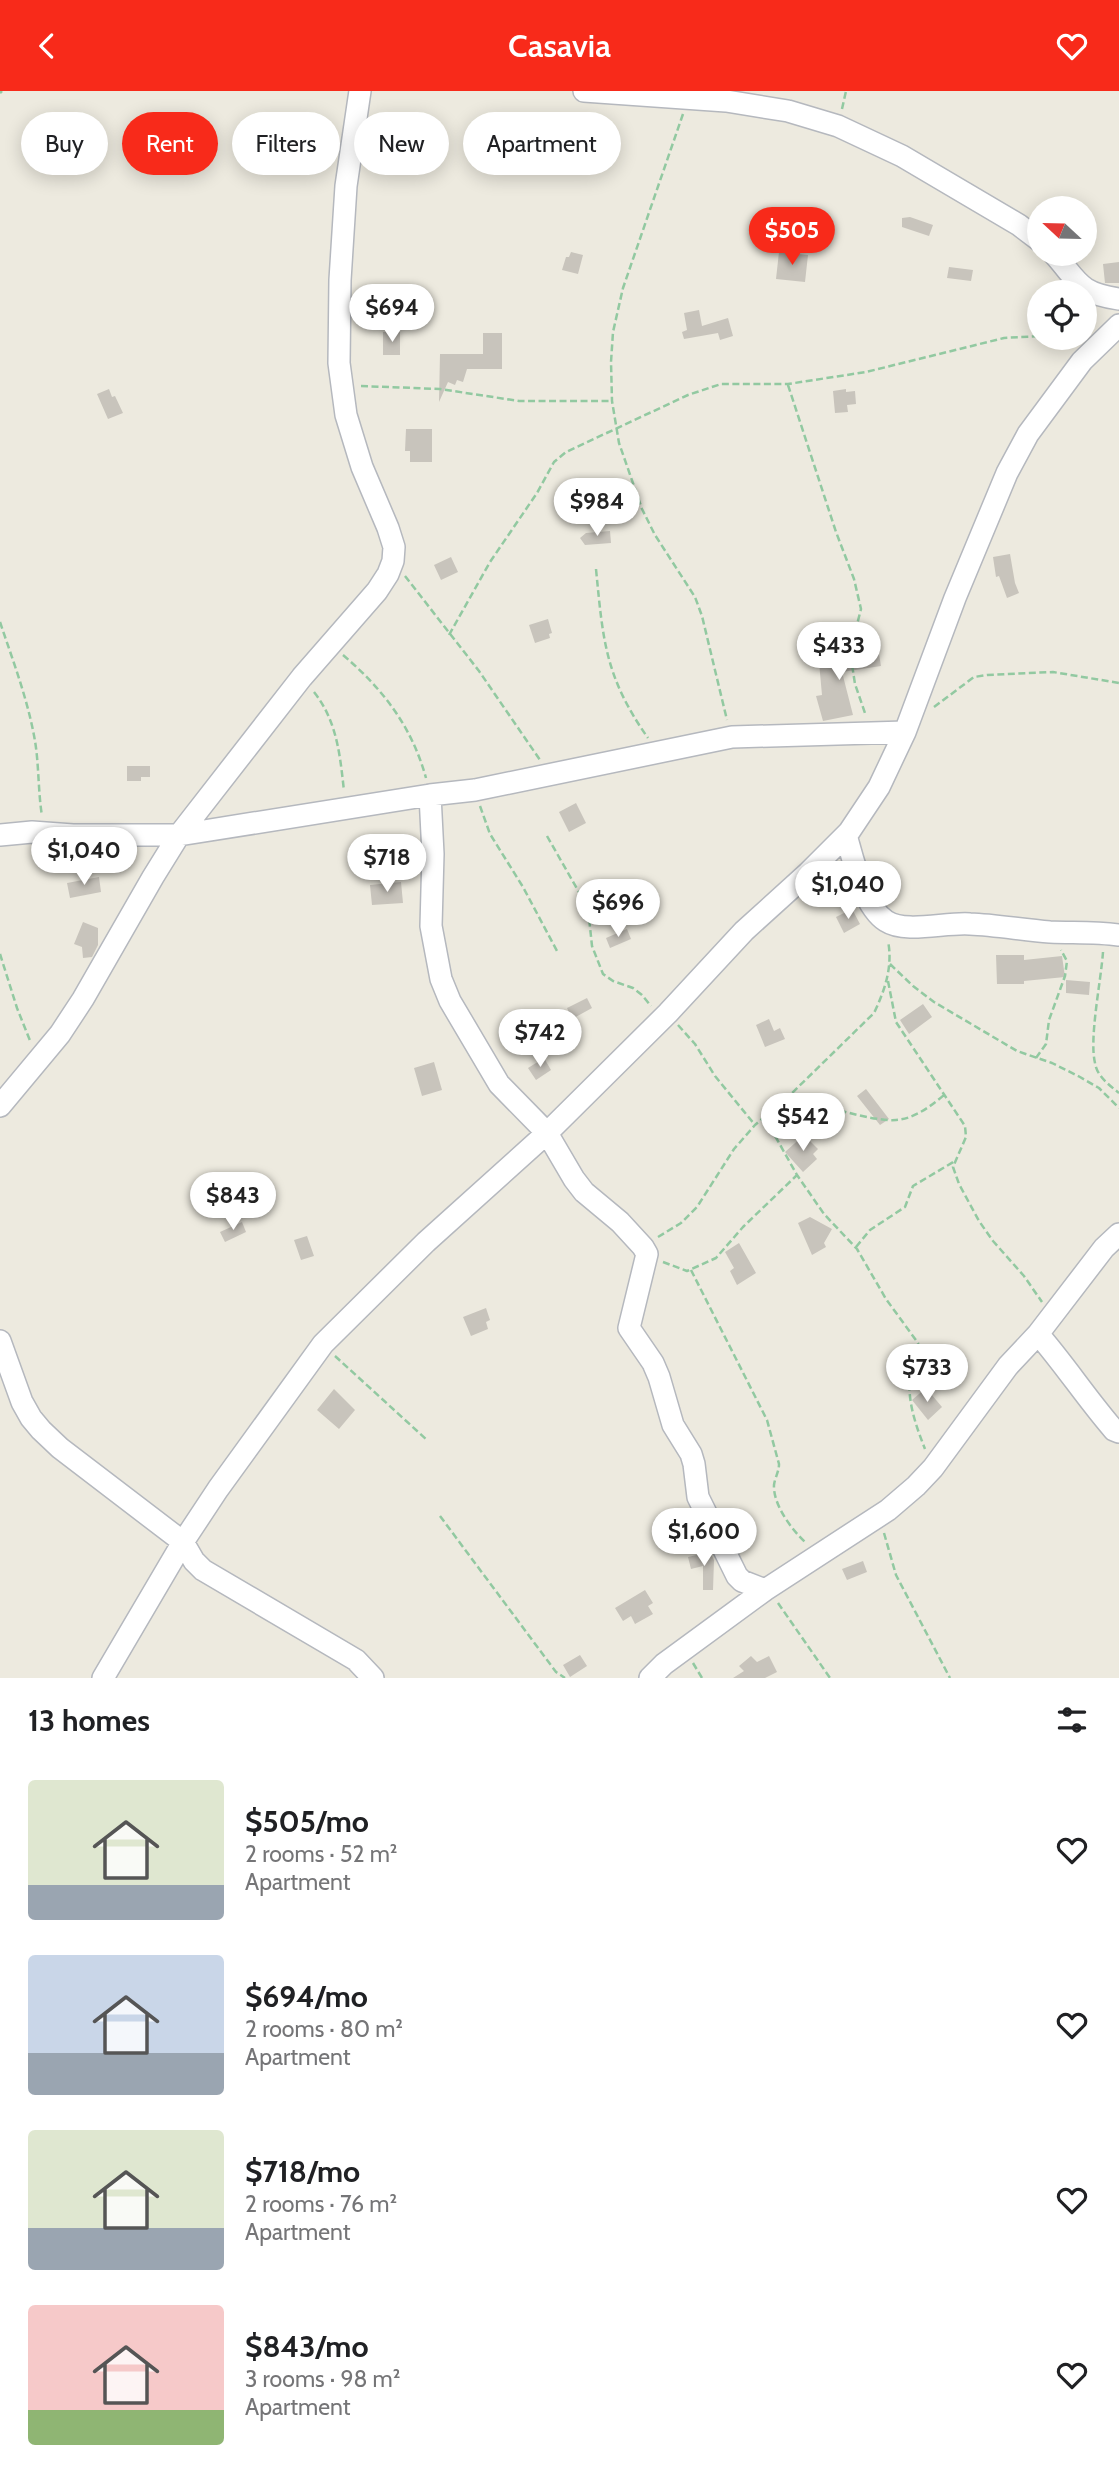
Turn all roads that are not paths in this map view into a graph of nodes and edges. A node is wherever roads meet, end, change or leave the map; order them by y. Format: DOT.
graph roads {
  1 [pos="360,91"];
  2 [pos="584,91"];
  3 [pos="681,97"];
  4 [pos="1027,231"];
  5 [pos="1064,266"];
  6 [pos="1119,299"];
  7 [pos="1119,325"];
  8 [pos="907,726"];
  9 [pos="430,795"];
  10 [pos="0,835"];
  11 [pos="180,835"];
  12 [pos="846,835"];
  13 [pos="1112,934"];
  14 [pos="0,1106"];
  15 [pos="547,1133"];
  16 [pos="1119,1234"];
  17 [pos="1044,1326"];
  18 [pos="0,1341"];
  19 [pos="1119,1432"];
  20 [pos="183,1542"];
  21 [pos="767,1589"];
  22 [pos="103,1678"];
  23 [pos="373,1678"];
  24 [pos="650,1678"];
  1 -- 11 [label="street"];
  2 -- 3 [label="street"];
  3 -- 4 [label="street"];
  5 -- 6 [label="street"];
  7 -- 8 [label="street"];
  8 -- 9 [label="street"];
  8 -- 12 [label="street"];
  9 -- 11 [label="street"];
  9 -- 15 [label="street"];
  10 -- 11 [label="street"];
  11 -- 14 [label="street"];
  12 -- 13 [label="street"];
  12 -- 15 [label="street"];
  15 -- 20 [label="street"];
  15 -- 21 [label="street"];
  16 -- 17 [label="street"];
  17 -- 19 [label="street"];
  17 -- 21 [label="street"];
  18 -- 20 [label="street"];
  20 -- 22 [label="street"];
  20 -- 23 [label="street"];
  21 -- 24 [label="street"];
}
